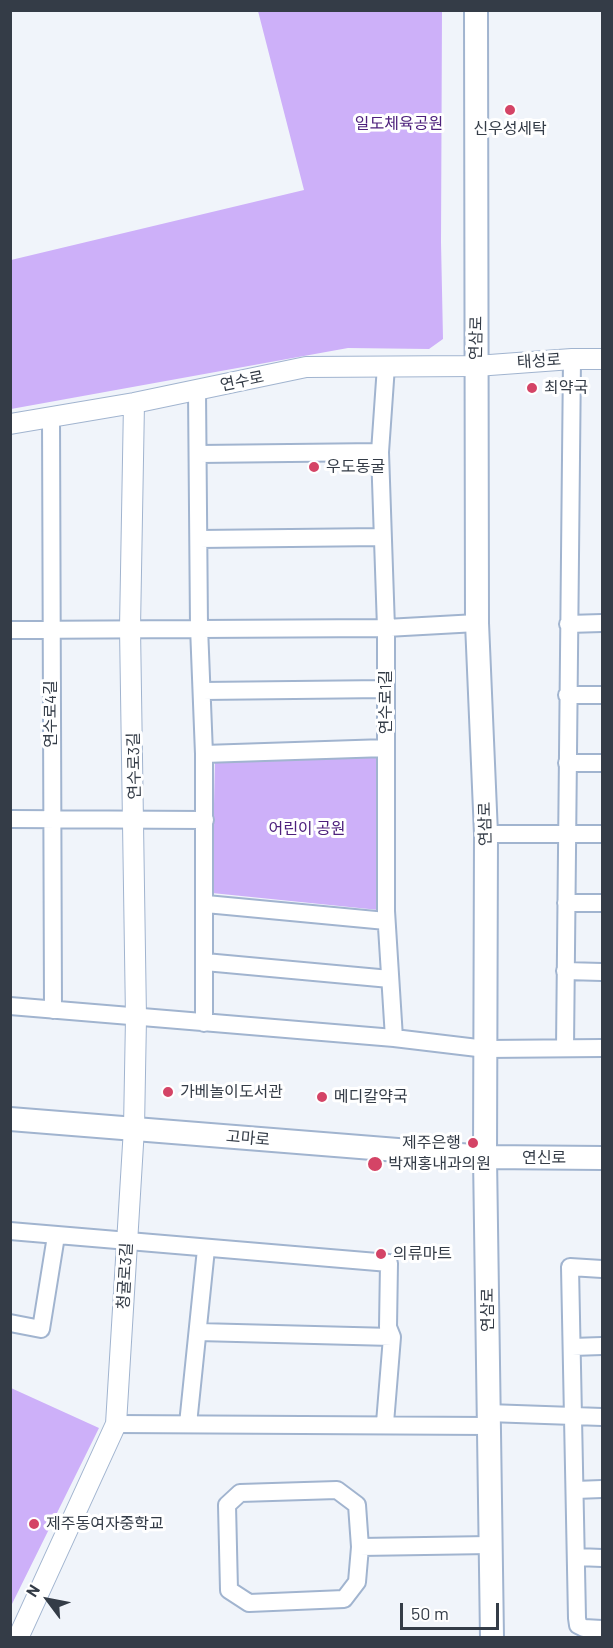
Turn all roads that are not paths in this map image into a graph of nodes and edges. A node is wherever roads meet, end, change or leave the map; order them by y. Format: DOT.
graph roads {
  1 [pos="476,10"];
  2 [pos="572,358"];
  3 [pos="603,359"];
  4 [pos="386,366"];
  5 [pos="476,366"];
  6 [pos="197,391"];
  7 [pos="134,403"];
  8 [pos="51,418"];
  9 [pos="10,424"];
  10 [pos="380,452"];
  11 [pos="199,454"];
  12 [pos="382,537"];
  13 [pos="199,539"];
  14 [pos="477,623"];
  15 [pos="603,623"];
  16 [pos="568,624"];
  17 [pos="199,627"];
  18 [pos="130,628"];
  19 [pos="386,628"];
  20 [pos="51,629"];
  21 [pos="10,630"];
  22 [pos="386,689"];
  23 [pos="202,691"];
  24 [pos="567,695"];
  25 [pos="603,695"];
  26 [pos="386,748"];
  27 [pos="204,754"];
  28 [pos="567,763"];
  29 [pos="603,763"];
  30 [pos="135,818"];
  31 [pos="10,819"];
  32 [pos="52,819"];
  33 [pos="205,820"];
  34 [pos="486,834"];
  35 [pos="566,834"];
  36 [pos="603,834"];
  37 [pos="566,903"];
  38 [pos="603,903"];
  39 [pos="206,904"];
  40 [pos="386,921"];
  41 [pos="205,962"];
  42 [pos="566,971"];
  43 [pos="603,972"];
  44 [pos="390,979"];
  45 [pos="10,1006"];
  46 [pos="53,1010"];
  47 [pos="136,1018"];
  48 [pos="204,1023"];
  49 [pos="394,1038"];
  50 [pos="486,1048"];
  51 [pos="565,1048"];
  52 [pos="603,1048"];
  53 [pos="10,1119"];
  54 [pos="134,1128"];
  55 [pos="485,1157"];
  56 [pos="603,1158"];
  57 [pos="10,1231"];
  58 [pos="56,1236"];
  59 [pos="127,1243"];
  60 [pos="206,1249"];
  61 [pos="603,1269"];
  62 [pos="10,1323"];
  63 [pos="198,1332"];
  64 [pos="392,1337"];
  65 [pos="603,1346"];
  66 [pos="572,1347"];
  67 [pos="573,1416"];
  68 [pos="603,1416"];
  69 [pos="488,1419"];
  70 [pos="116,1424"];
  71 [pos="188,1424"];
  72 [pos="385,1424"];
  73 [pos="575,1490"];
  74 [pos="603,1490"];
  75 [pos="490,1545"];
  76 [pos="360,1547"];
  77 [pos="577,1557"];
  78 [pos="603,1558"];
  79 [pos="603,1629"];
  80 [pos="18,1638"];
  81 [pos="492,1638"];
  1 -- 5 [label="main road, 연삼로"];
  2 -- 3 [label="street, 태성로"];
  2 -- 5 [label="street, 태성로"];
  2 -- 16 [label="street"];
  4 -- 5 [label="street, 연수로"];
  4 -- 6 [label="street, 연수로"];
  4 -- 10 [label="street, 연수로1길"];
  5 -- 14 [label="main road, 연삼로"];
  6 -- 7 [label="street, 연수로"];
  6 -- 11 [label="street"];
  7 -- 8 [label="street, 연수로"];
  7 -- 18 [label="street, 연수로3길"];
  8 -- 9 [label="street, 연수로"];
  8 -- 20 [label="street, 연수로4길"];
  10 -- 11 [label="street"];
  10 -- 12 [label="street, 연수로1길"];
  11 -- 13 [label="street"];
  12 -- 13 [label="street"];
  12 -- 19 [label="street, 연수로1길"];
  13 -- 17 [label="street"];
  14 -- 19 [label="street"];
  14 -- 34 [label="main road, 연삼로"];
  15 -- 16 [label="street"];
  16 -- 24 [label="street"];
  17 -- 18 [label="street"];
  17 -- 19 [label="street"];
  17 -- 23 [label="street"];
  18 -- 20 [label="street"];
  18 -- 30 [label="street, 연수로3길"];
  19 -- 22 [label="street, 연수로1길"];
  20 -- 21 [label="street"];
  20 -- 32 [label="street, 연수로4길"];
  22 -- 23 [label="street"];
  22 -- 26 [label="street, 연수로1길"];
  23 -- 27 [label="street"];
  24 -- 25 [label="street"];
  24 -- 28 [label="street"];
  26 -- 27 [label="street"];
  26 -- 40 [label="street, 연수로1길"];
  27 -- 33 [label="street"];
  28 -- 29 [label="street"];
  28 -- 35 [label="street"];
  30 -- 32 [label="street"];
  30 -- 33 [label="street"];
  30 -- 47 [label="street, 연수로3길"];
  31 -- 32 [label="street"];
  32 -- 46 [label="street, 연수로4길"];
  33 -- 39 [label="street"];
  34 -- 35 [label="street"];
  34 -- 50 [label="main road, 연삼로"];
  35 -- 36 [label="street"];
  35 -- 37 [label="street"];
  37 -- 38 [label="street"];
  37 -- 42 [label="street"];
  39 -- 40 [label="street"];
  39 -- 41 [label="street"];
  40 -- 44 [label="street, 연수로1길"];
  41 -- 44 [label="street"];
  41 -- 48 [label="street"];
  42 -- 43 [label="street"];
  42 -- 51 [label="street"];
  44 -- 49 [label="street, 연수로1길"];
  45 -- 46 [label="street"];
  46 -- 47 [label="street"];
  47 -- 48 [label="street"];
  47 -- 54 [label="street, 연수로3길"];
  48 -- 49 [label="street"];
  49 -- 50 [label="street"];
  50 -- 51 [label="street"];
  50 -- 55 [label="main road, 연삼로"];
  51 -- 52 [label="street"];
  53 -- 54 [label="main road, 고마로"];
  54 -- 55 [label="main road, 고마로"];
  54 -- 59 [label="street, 청귤로3길"];
  55 -- 56 [label="main road, 연신로"];
  55 -- 69 [label="main road, 연삼로"];
  57 -- 58 [label="street"];
  58 -- 59 [label="street"];
  58 -- 62 [label="street"];
  59 -- 60 [label="street"];
  59 -- 70 [label="street, 청귤로3길"];
  60 -- 63 [label="street"];
  60 -- 64 [label="street"];
  61 -- 66 [label="street"];
  63 -- 64 [label="street"];
  63 -- 71 [label="street"];
  64 -- 72 [label="street"];
  65 -- 66 [label="street"];
  66 -- 67 [label="street"];
  67 -- 68 [label="street"];
  67 -- 69 [label="street"];
  67 -- 73 [label="street"];
  69 -- 72 [label="street"];
  69 -- 75 [label="main road, 연삼로"];
  70 -- 71 [label="street"];
  70 -- 80 [label="street, 청귤로3길"];
  71 -- 72 [label="street"];
  73 -- 74 [label="street"];
  73 -- 77 [label="street"];
  75 -- 76 [label="street"];
  75 -- 81 [label="main road, 연삼로"];
  76 -- 76 [label="street"];
  77 -- 78 [label="street"];
  77 -- 79 [label="street"];
}
